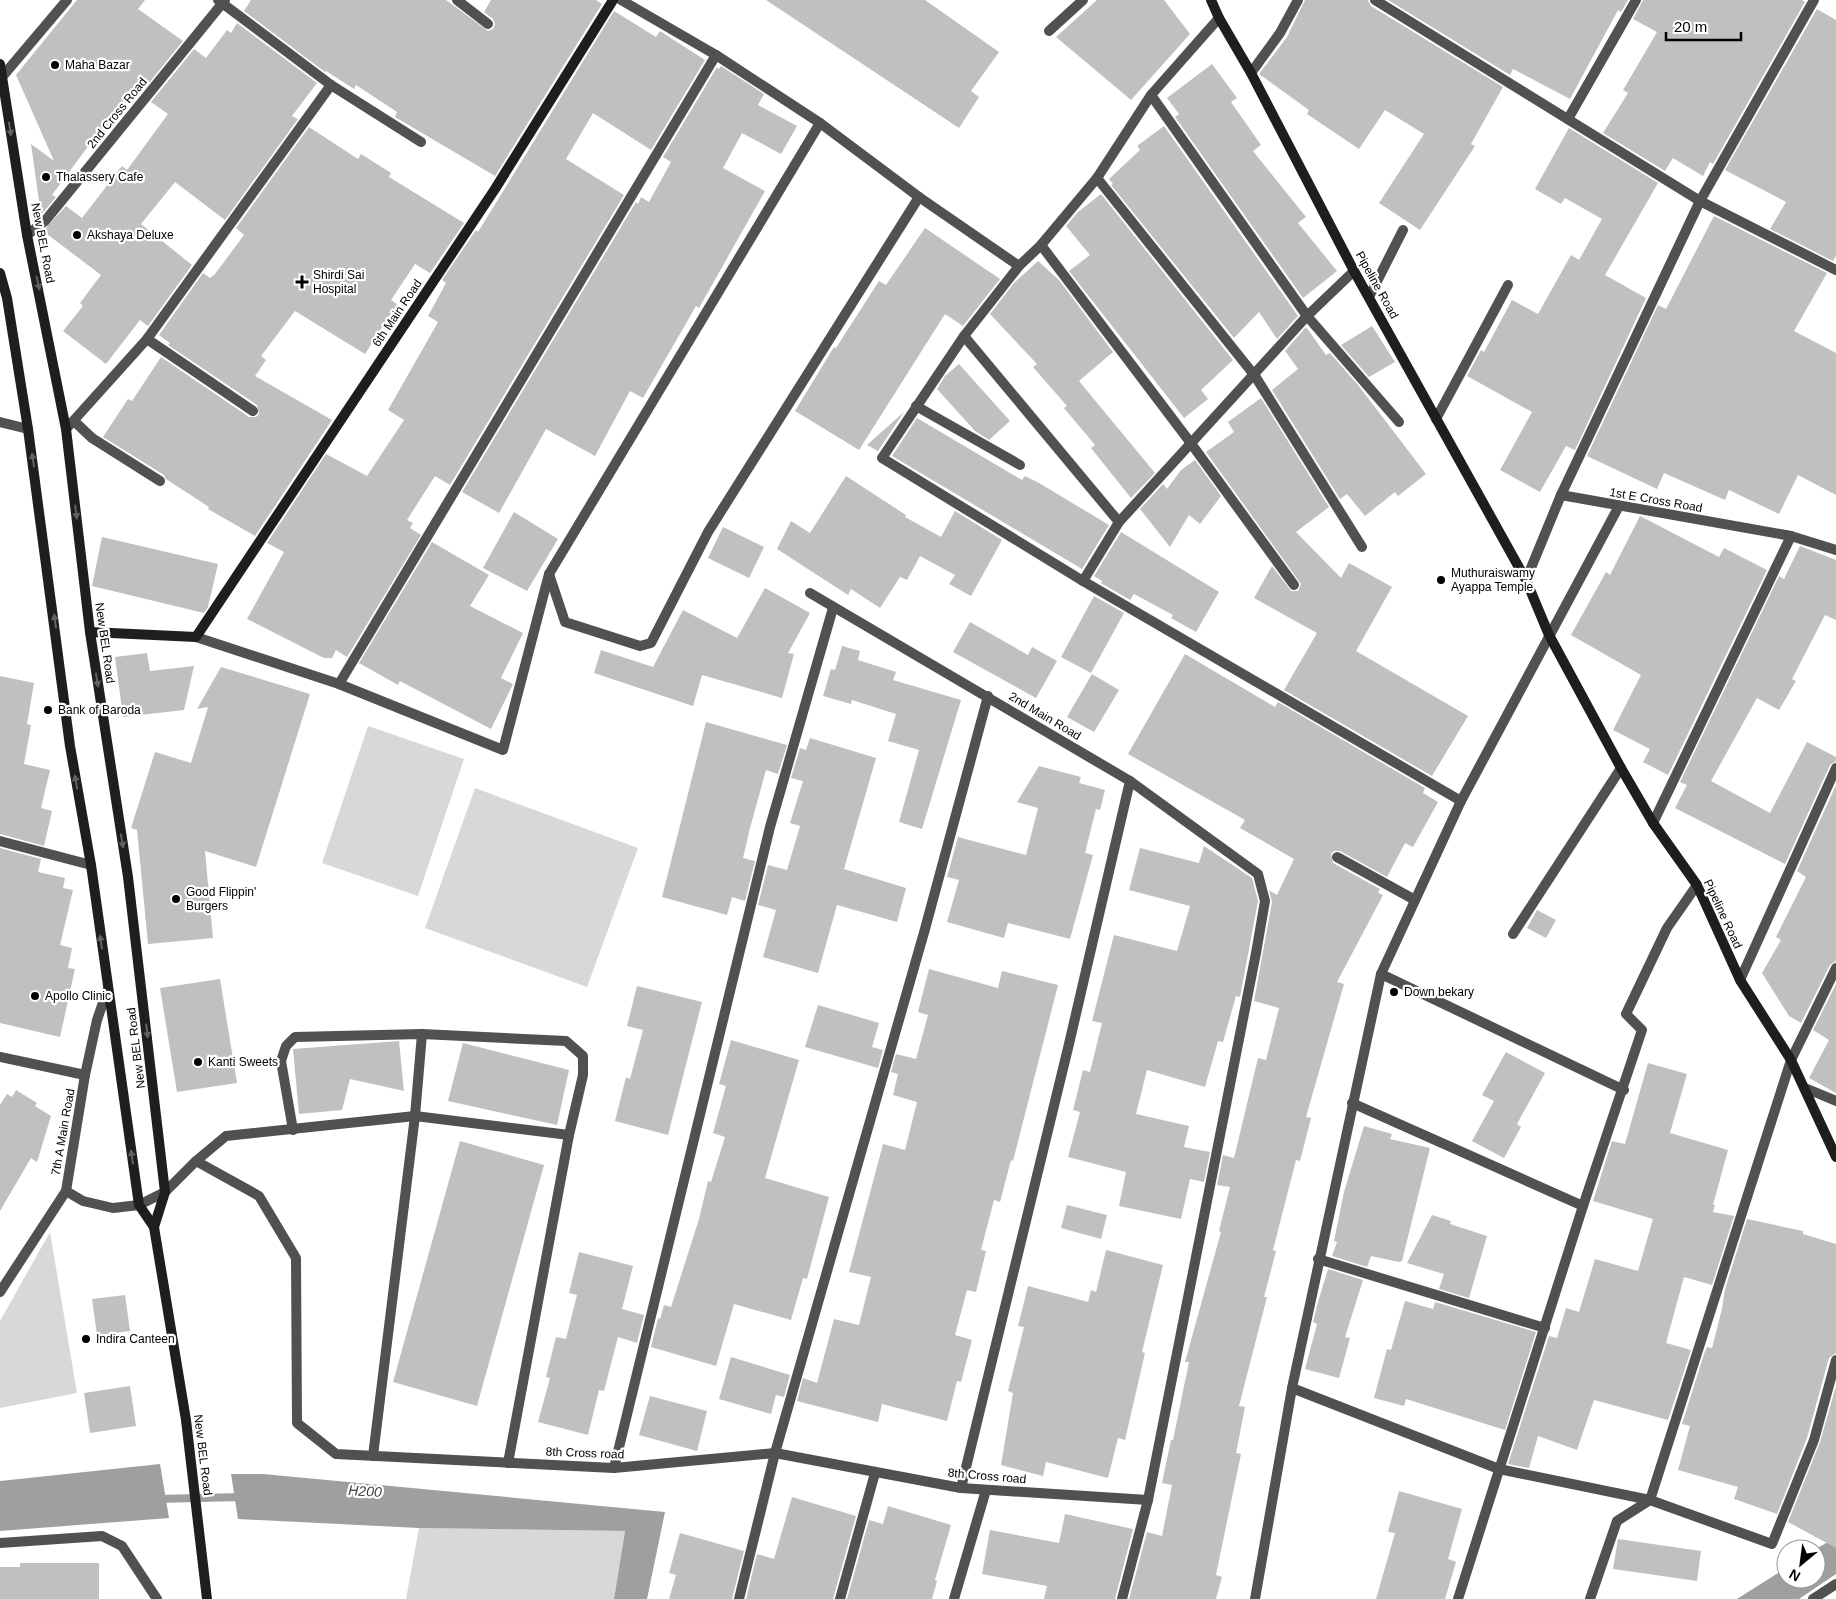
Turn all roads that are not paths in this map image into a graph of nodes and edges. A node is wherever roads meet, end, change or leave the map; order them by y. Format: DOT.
graph roads {
  1 [pos="67,0"];
  2 [pos="457,0"];
  3 [pos="613,0"];
  4 [pos="621,0"];
  5 [pos="1083,0"];
  6 [pos="1212,0"];
  7 [pos="1298,0"];
  8 [pos="1375,0"];
  9 [pos="1636,0"];
  10 [pos="1814,0"];
  11 [pos="222,1"];
  12 [pos="1219,18"];
  13 [pos="488,24"];
  14 [pos="1049,31"];
  15 [pos="716,55"];
  16 [pos="0,64"];
  17 [pos="1250,73"];
  18 [pos="2,77"];
  19 [pos="331,85"];
  20 [pos="1151,95"];
  21 [pos="1568,118"];
  22 [pos="820,123"];
  23 [pos="421,142"];
  24 [pos="1097,178"];
  25 [pos="919,197"];
  26 [pos="1700,201"];
  27 [pos="1403,230"];
  28 [pos="27,235"];
  29 [pos="1041,245"];
  30 [pos="1019,266"];
  31 [pos="1836,270"];
  32 [pos="1354,271"];
  33 [pos="0,273"];
  34 [pos="1508,285"];
  35 [pos="3,297"];
  36 [pos="1369,297"];
  37 [pos="1307,316"];
  38 [pos="964,336"];
  39 [pos="147,339"];
  40 [pos="1254,376"];
  41 [pos="916,406"];
  42 [pos="254,411"];
  43 [pos="1436,419"];
  44 [pos="0,422"];
  45 [pos="1399,422"];
  46 [pos="70,425"];
  47 [pos="28,429"];
  48 [pos="1190,442"];
  49 [pos="1020,465"];
  50 [pos="160,481"];
  51 [pos="1560,495"];
  52 [pos="1619,506"];
  53 [pos="1119,522"];
  54 [pos="1791,536"];
  55 [pos="1362,546"];
  56 [pos="1836,550"];
  57 [pos="549,574"];
  58 [pos="1526,580"];
  59 [pos="1083,581"];
  60 [pos="1294,585"];
  61 [pos="810,593"];
  62 [pos="834,608"];
  63 [pos="90,632"];
  64 [pos="1549,635"];
  65 [pos="196,637"];
  66 [pos="339,684"];
  67 [pos="988,696"];
  68 [pos="1621,768"];
  69 [pos="1836,768"];
  70 [pos="1130,781"];
  71 [pos="1461,801"];
  72 [pos="1653,823"];
  73 [pos="0,841"];
  74 [pos="1337,857"];
  75 [pos="91,865"];
  76 [pos="1697,885"];
  77 [pos="1415,900"];
  78 [pos="1513,934"];
  79 [pos="1836,968"];
  80 [pos="1381,974"];
  81 [pos="1740,980"];
  82 [pos="107,991"];
  83 [pos="422,1034"];
  84 [pos="0,1057"];
  85 [pos="1791,1060"];
  86 [pos="85,1075"];
  87 [pos="1805,1088"];
  88 [pos="1624,1090"];
  89 [pos="1836,1101"];
  90 [pos="1352,1103"];
  91 [pos="415,1116"];
  92 [pos="293,1130"];
  93 [pos="569,1135"];
  94 [pos="1836,1157"];
  95 [pos="196,1161"];
  96 [pos="66,1191"];
  97 [pos="165,1192"];
  98 [pos="139,1205"];
  99 [pos="1583,1206"];
  100 [pos="154,1227"];
  101 [pos="1318,1259"];
  102 [pos="0,1292"];
  103 [pos="1545,1328"];
  104 [pos="1836,1360"];
  105 [pos="1292,1388"];
  106 [pos="775,1453"];
  107 [pos="373,1456"];
  108 [pos="508,1462"];
  109 [pos="614,1468"];
  110 [pos="1499,1469"];
  111 [pos="875,1473"];
  112 [pos="961,1488"];
  113 [pos="986,1490"];
  114 [pos="1148,1500"];
  115 [pos="1650,1500"];
  116 [pos="0,1543"];
  117 [pos="1836,1584"];
  118 [pos="205,1597"];
  119 [pos="157,1599"];
  120 [pos="739,1599"];
  121 [pos="840,1599"];
  122 [pos="954,1599"];
  123 [pos="1122,1599"];
  124 [pos="1255,1599"];
  125 [pos="1458,1599"];
  126 [pos="1590,1599"];
  127 [pos="1814,1599"];
  1 -- 18 [label="street"];
  2 -- 13 [label="street"];
  3 -- 65 [label="main road, 6th Main Road"];
  4 -- 15 [label="street"];
  5 -- 14 [label="street"];
  6 -- 12 [label="main road, Pipeline Road"];
  7 -- 17 [label="street"];
  8 -- 21 [label="street"];
  9 -- 21 [label="street"];
  10 -- 26 [label="street"];
  11 -- 19 [label="street"];
  11 -- 28 [label="street, 2nd Cross Road"];
  12 -- 17 [label="main road, Pipeline Road"];
  12 -- 20 [label="street"];
  15 -- 22 [label="street"];
  15 -- 66 [label="street"];
  16 -- 18 [label="main road, New BEL Road"];
  17 -- 32 [label="main road, Pipeline Road"];
  18 -- 28 [label="main road, New BEL Road, one-way"];
  19 -- 23 [label="street"];
  19 -- 39 [label="street"];
  20 -- 24 [label="street"];
  20 -- 37 [label="street"];
  21 -- 26 [label="street"];
  22 -- 25 [label="street"];
  22 -- 57 [label="street"];
  24 -- 29 [label="street"];
  24 -- 40 [label="street"];
  25 -- 30 [label="street"];
  25 -- 57 [label="street"];
  26 -- 31 [label="street"];
  26 -- 51 [label="street"];
  27 -- 36 [label="street"];
  28 -- 46 [label="main road, New BEL Road, one-way"];
  29 -- 30 [label="street"];
  29 -- 48 [label="street"];
  30 -- 38 [label="street"];
  32 -- 36 [label="main road, Pipeline Road"];
  32 -- 37 [label="street"];
  33 -- 35 [label="main road, New BEL Road"];
  34 -- 43 [label="street"];
  35 -- 47 [label="main road, New BEL Road"];
  36 -- 43 [label="main road, Pipeline Road"];
  37 -- 40 [label="street"];
  37 -- 45 [label="street"];
  38 -- 41 [label="street"];
  38 -- 53 [label="street"];
  39 -- 42 [label="street"];
  39 -- 46 [label="street"];
  40 -- 48 [label="street"];
  40 -- 55 [label="street"];
  41 -- 49 [label="street"];
  41 -- 59 [label="street"];
  43 -- 58 [label="main road, Pipeline Road"];
  44 -- 47 [label="street"];
  46 -- 50 [label="street"];
  46 -- 63 [label="main road, New BEL Road, one-way"];
  75 -- 47 [label="main road, New BEL Road, one-way"];
  48 -- 53 [label="street"];
  48 -- 60 [label="street"];
  51 -- 52 [label="street, 1st E Cross Road"];
  51 -- 58 [label="street"];
  52 -- 54 [label="street, 1st E Cross Road"];
  52 -- 64 [label="street"];
  53 -- 59 [label="street"];
  54 -- 56 [label="street, 1st E Cross Road"];
  54 -- 72 [label="street"];
  57 -- 66 [label="street"];
  58 -- 64 [label="main road, Pipeline Road"];
  59 -- 71 [label="street"];
  61 -- 62 [label="street, 2nd Main Road"];
  62 -- 67 [label="street, 2nd Main Road"];
  62 -- 109 [label="street"];
  63 -- 65 [label="main road"];
  63 -- 97 [label="main road, New BEL Road, one-way"];
  64 -- 68 [label="main road, Pipeline Road"];
  64 -- 71 [label="street"];
  65 -- 66 [label="street"];
  67 -- 70 [label="street, 2nd Main Road"];
  67 -- 106 [label="street"];
  68 -- 72 [label="main road, Pipeline Road"];
  68 -- 78 [label="street"];
  69 -- 81 [label="street"];
  70 -- 112 [label="street"];
  70 -- 114 [label="street, 2nd Main Road"];
  71 -- 77 [label="street"];
  72 -- 76 [label="main road, Pipeline Road"];
  73 -- 75 [label="street"];
  74 -- 77 [label="street"];
  82 -- 75 [label="main road, New BEL Road, one-way"];
  76 -- 81 [label="main road, Pipeline Road"];
  76 -- 88 [label="street"];
  77 -- 80 [label="street"];
  79 -- 85 [label="street"];
  80 -- 88 [label="street"];
  80 -- 90 [label="street"];
  81 -- 85 [label="main road, Pipeline Road"];
  82 -- 86 [label="street"];
  98 -- 82 [label="main road, New BEL Road, one-way"];
  83 -- 91 [label="street"];
  83 -- 92 [label="street"];
  83 -- 93 [label="street"];
  84 -- 86 [label="street, 7th A Main Road"];
  85 -- 87 [label="main road, Pipeline Road"];
  85 -- 115 [label="street"];
  86 -- 96 [label="street, 7th A Main Road"];
  87 -- 89 [label="street"];
  87 -- 94 [label="main road, Pipeline Road"];
  88 -- 99 [label="street"];
  90 -- 99 [label="street"];
  90 -- 101 [label="street"];
  91 -- 92 [label="street"];
  91 -- 93 [label="street"];
  91 -- 107 [label="street"];
  92 -- 95 [label="street"];
  93 -- 108 [label="street"];
  95 -- 97 [label="street"];
  95 -- 107 [label="street, 8th Cross road"];
  96 -- 98 [label="street"];
  96 -- 102 [label="street"];
  97 -- 98 [label="street"];
  97 -- 100 [label="main road, New BEL Road"];
  98 -- 100 [label="main road, New BEL Road"];
  99 -- 103 [label="street"];
  100 -- 118 [label="main road, New BEL Road"];
  101 -- 103 [label="street"];
  101 -- 105 [label="street"];
  103 -- 110 [label="street"];
  104 -- 115 [label="street"];
  105 -- 110 [label="street"];
  105 -- 124 [label="street"];
  106 -- 109 [label="street, 8th Cross road"];
  106 -- 111 [label="street, 8th Cross road"];
  106 -- 120 [label="street"];
  107 -- 108 [label="street, 8th Cross road"];
  108 -- 109 [label="street, 8th Cross road"];
  110 -- 115 [label="street"];
  110 -- 125 [label="street"];
  111 -- 112 [label="street, 8th Cross road"];
  111 -- 121 [label="street"];
  112 -- 113 [label="street, 8th Cross road"];
  113 -- 114 [label="street, 8th Cross road"];
  113 -- 122 [label="street"];
  114 -- 123 [label="street"];
  115 -- 126 [label="street"];
  116 -- 119 [label="street"];
  117 -- 127 [label="street"];
}
